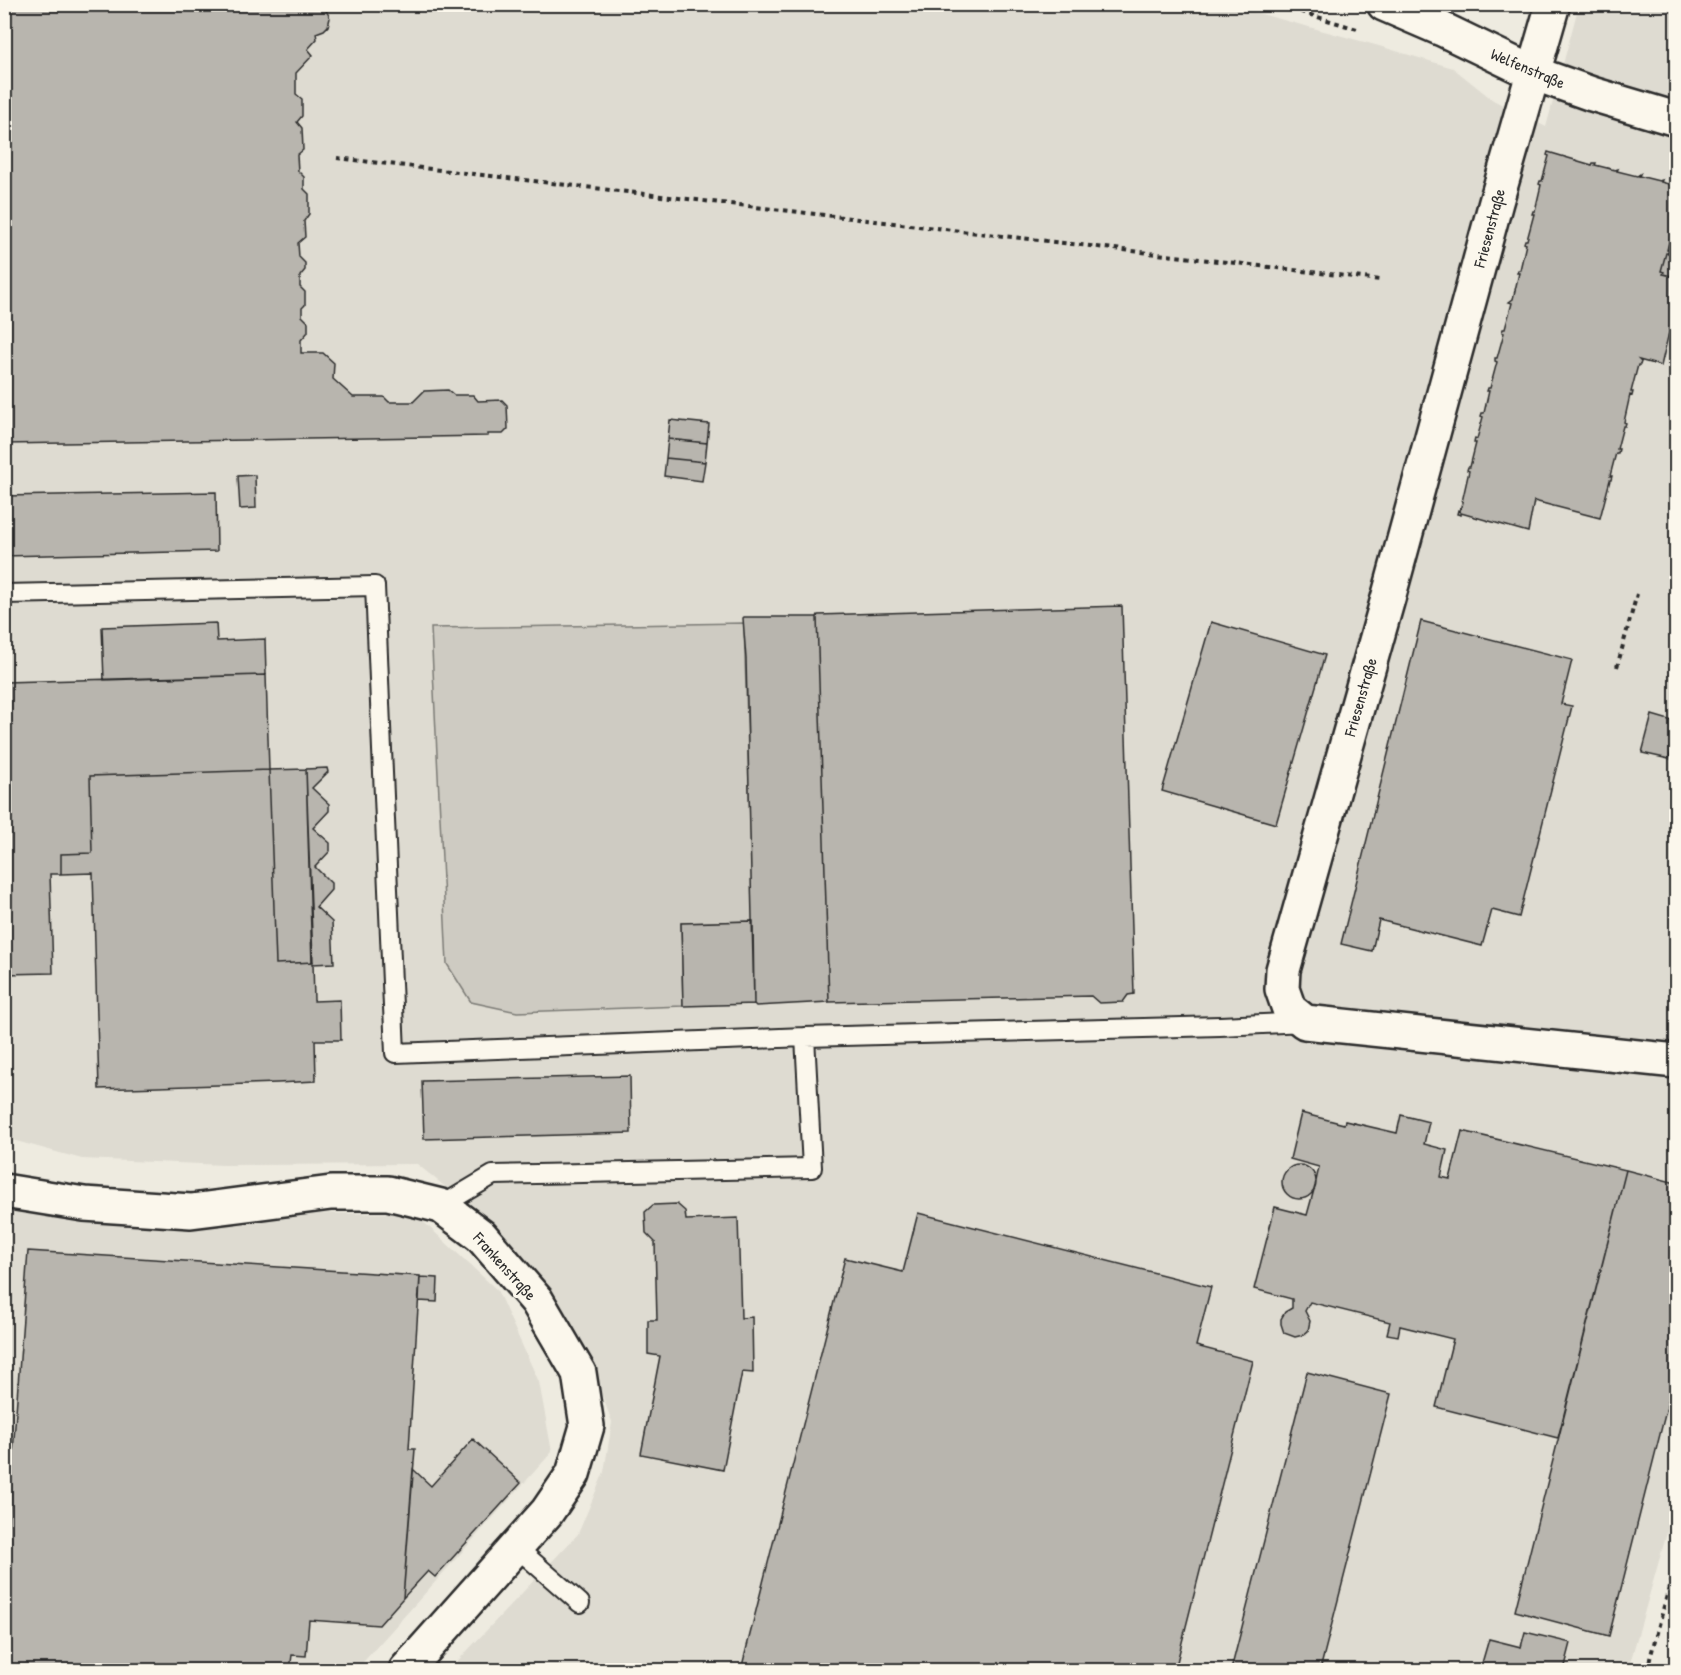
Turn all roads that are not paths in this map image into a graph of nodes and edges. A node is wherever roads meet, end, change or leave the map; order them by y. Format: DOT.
graph roads {
  1 [pos="1384,4"];
  2 [pos="1553,4"];
  3 [pos="1533,73"];
  4 [pos="1677,119"];
  5 [pos="4,594"];
  6 [pos="1305,1022"];
  7 [pos="805,1037"];
  8 [pos="1677,1061"];
  9 [pos="4,1191"];
  10 [pos="441,1206"];
  11 [pos="516,1547"];
  12 [pos="580,1603"];
  13 [pos="406,1671"];
  1 -- 3 [label="street, Welfenstraße"];
  2 -- 3 [label="street, Friesenstraße"];
  3 -- 4 [label="street, Welfenstraße"];
  3 -- 6 [label="street, Friesenstraße"];
  5 -- 7 [label="lane"];
  6 -- 7 [label="lane"];
  6 -- 8 [label="street"];
  7 -- 10 [label="lane"];
  9 -- 10 [label="street, Frankenstraße"];
  10 -- 11 [label="street, Frankenstraße"];
  11 -- 12 [label="lane"];
  11 -- 13 [label="street, Frankenstraße"];
}
